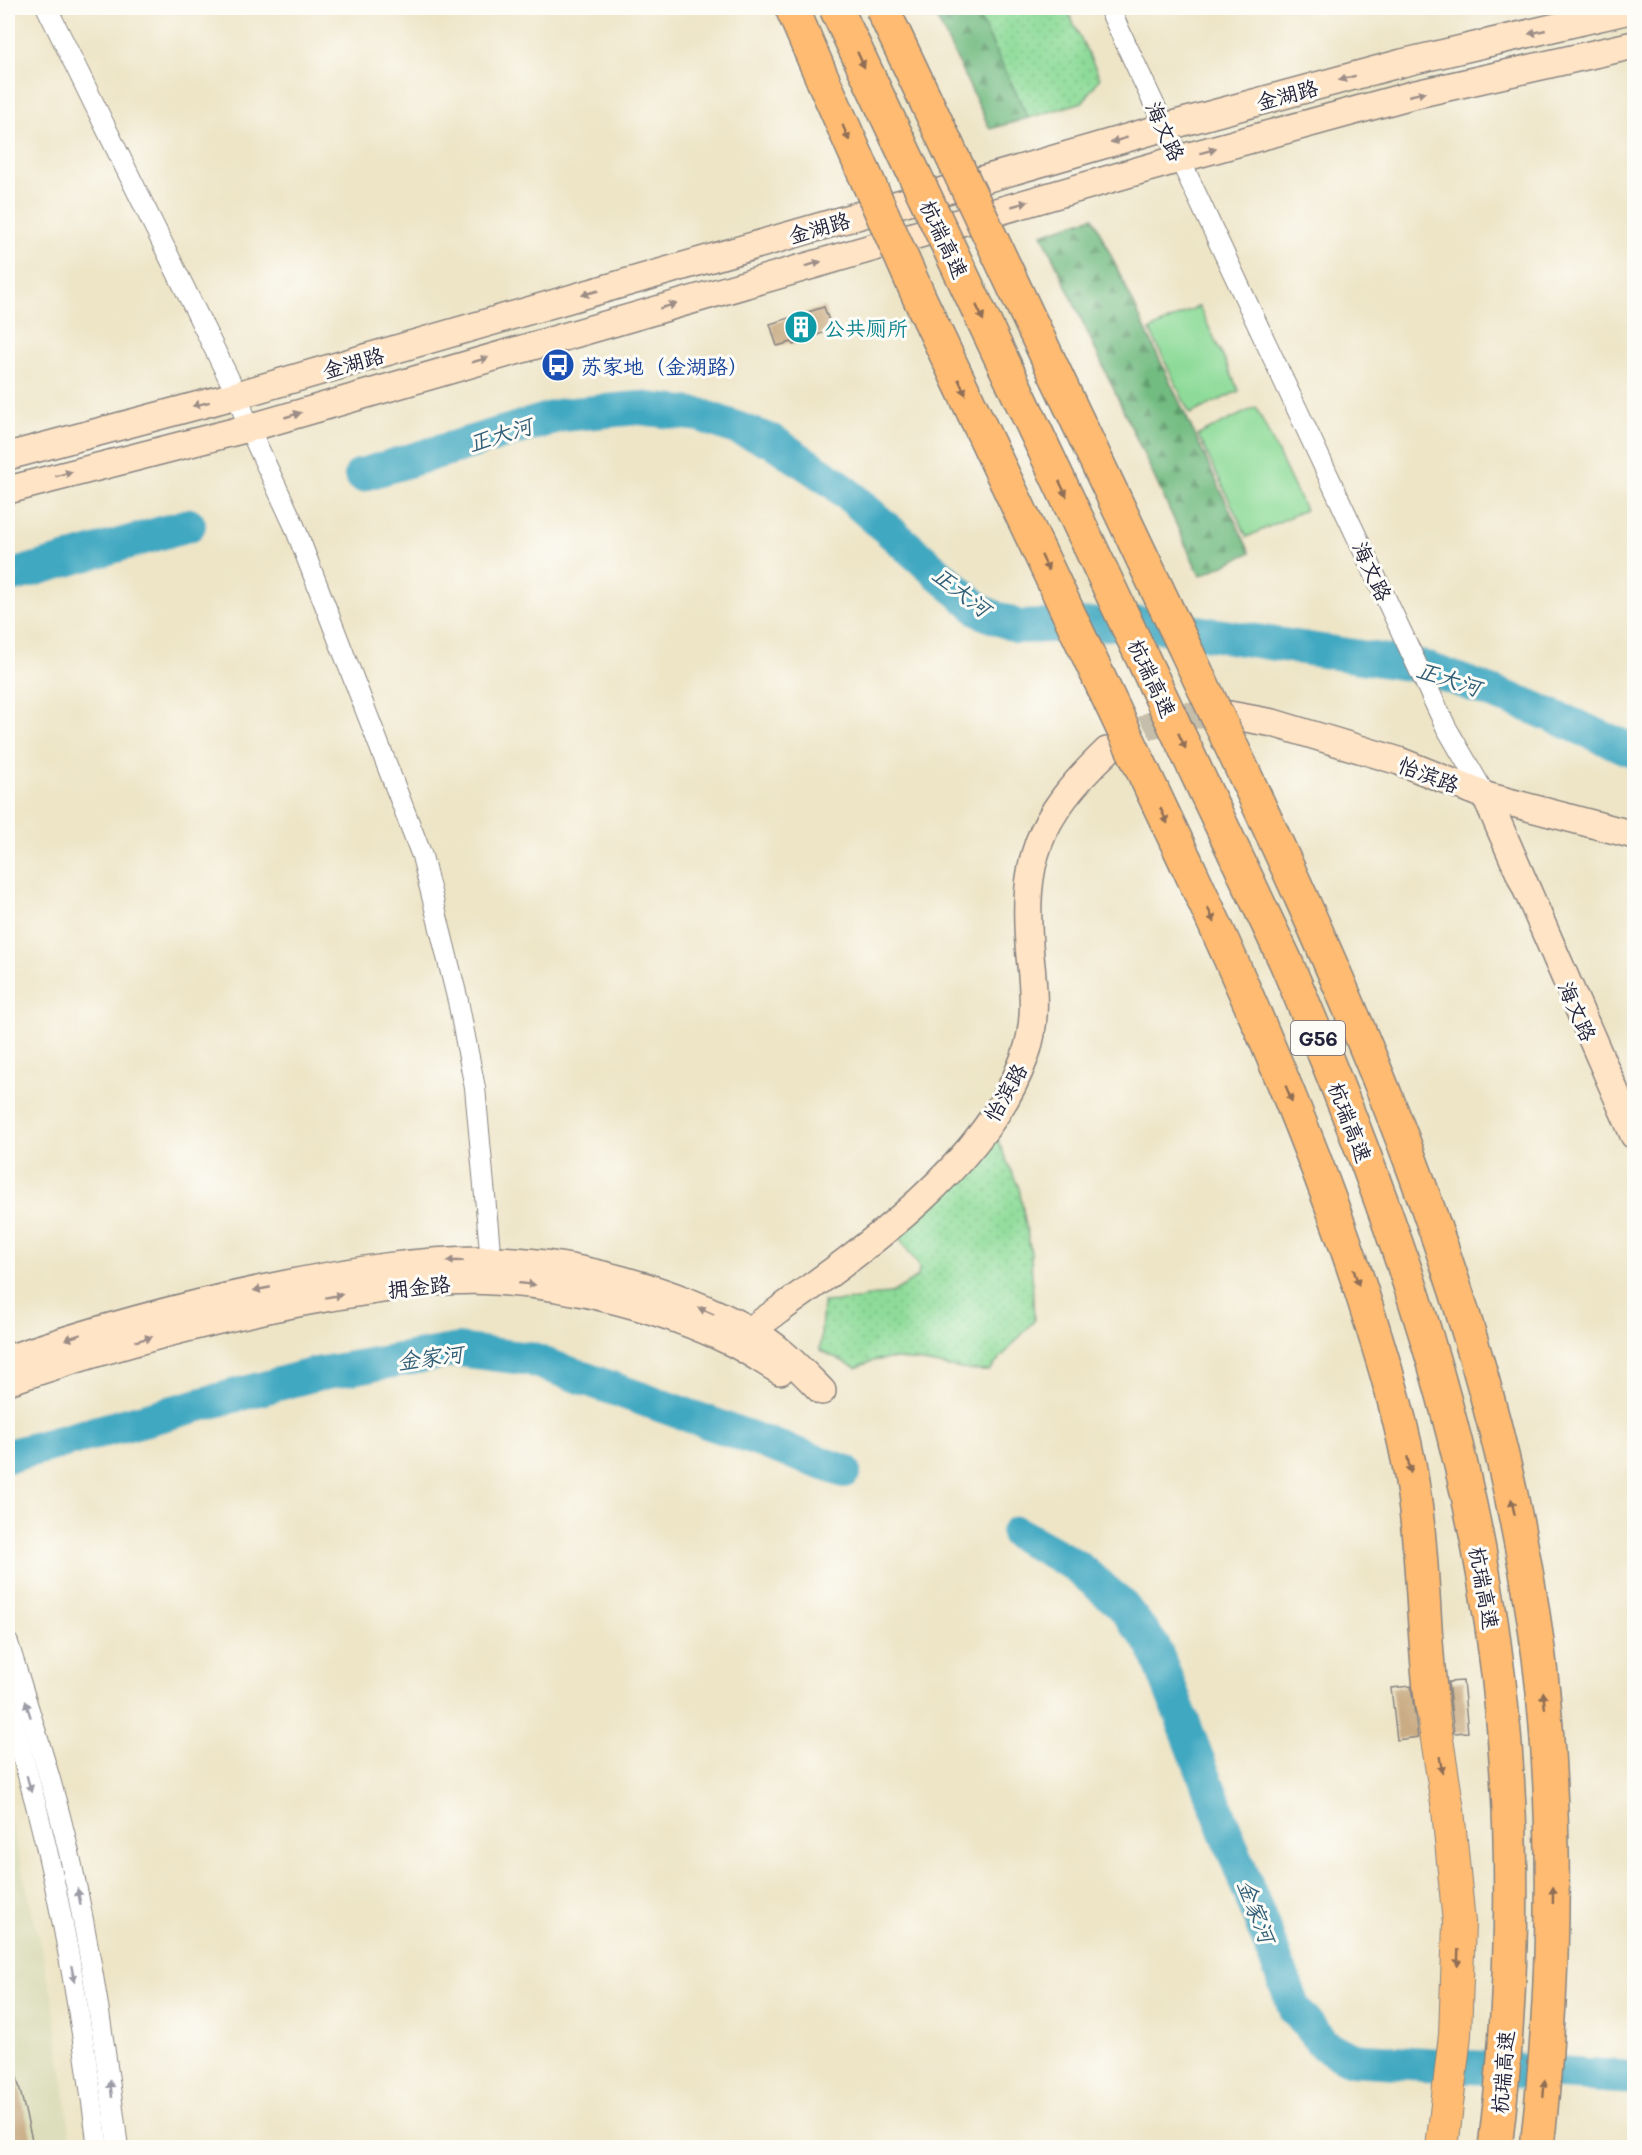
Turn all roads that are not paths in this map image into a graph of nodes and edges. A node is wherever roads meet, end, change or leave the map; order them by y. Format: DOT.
graph roads {
  1 [pos="47,8"];
  2 [pos="792,8"];
  3 [pos="836,8"];
  4 [pos="882,8"];
  5 [pos="1109,8"];
  6 [pos="1635,9"];
  7 [pos="1635,45"];
  8 [pos="1165,127"];
  9 [pos="1179,159"];
  10 [pos="237,395"];
  11 [pos="249,428"];
  12 [pos="8,456"];
  13 [pos="8,490"];
  14 [pos="1224,714"];
  15 [pos="1107,751"];
  16 [pos="1486,796"];
  17 [pos="1635,836"];
  18 [pos="1635,1135"];
  19 [pos="491,1270"];
  20 [pos="742,1337"];
  21 [pos="8,1359"];
  22 [pos="8,1381"];
  23 [pos="822,1391"];
  24 [pos="8,1643"];
  25 [pos="1432,1707"];
  26 [pos="8,1708"];
  27 [pos="99,2148"];
  28 [pos="118,2148"];
  29 [pos="1442,2148"];
  30 [pos="1495,2148"];
  31 [pos="1537,2148"];
  1 -- 10 [label="street"];
  2 -- 25 [label="highway, one-way, bridge"];
  3 -- 30 [label="highway, 杭瑞高速 / G56, one-way, bridge"];
  31 -- 4 [label="highway, 杭瑞高速 / G56, one-way, bridge"];
  5 -- 8 [label="street, 海文路"];
  6 -- 8 [label="main road, 金湖路, one-way"];
  9 -- 7 [label="main road, 金湖路, one-way"];
  8 -- 9 [label="street, 海文路"];
  8 -- 10 [label="main road, 金湖路, one-way"];
  11 -- 9 [label="main road, 金湖路, one-way"];
  9 -- 16 [label="street, 海文路"];
  10 -- 11 [label="street"];
  10 -- 12 [label="main road, 金湖路, one-way"];
  13 -- 11 [label="main road, 金湖路, one-way"];
  11 -- 19 [label="street"];
  14 -- 16 [label="main road, 怡滨路"];
  15 -- 20 [label="main road, 怡滨路"];
  16 -- 17 [label="main road, 怡滨路"];
  16 -- 18 [label="main road, 海文路"];
  19 -- 20 [label="main road"];
  19 -- 21 [label="main road, one-way"];
  22 -- 19 [label="main road, 拥金路, one-way"];
  20 -- 23 [label="main road"];
  28 -- 24 [label="street, one-way"];
  25 -- 29 [label="main road, one-way"];
  26 -- 27 [label="street, one-way"];
}
